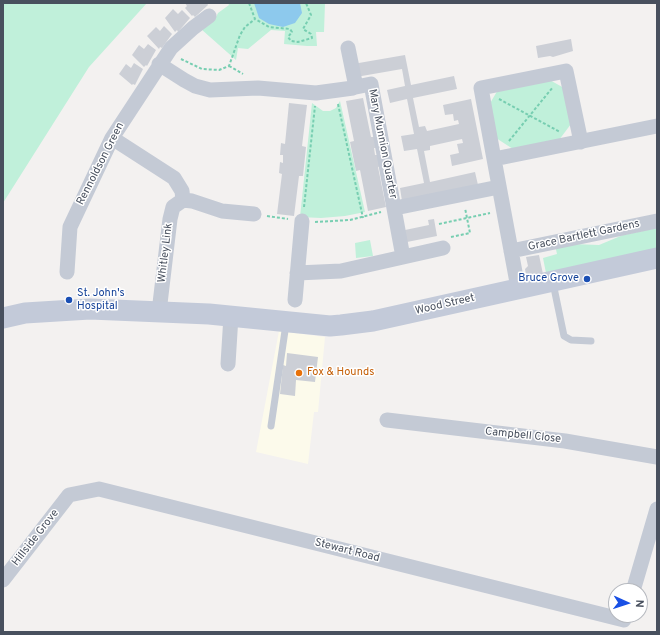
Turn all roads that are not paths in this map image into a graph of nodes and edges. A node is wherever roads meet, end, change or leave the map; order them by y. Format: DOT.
graph roads {
  1 [pos="209,16"];
  2 [pos="348,48"];
  3 [pos="163,67"];
  4 [pos="353,88"];
  5 [pos="657,126"];
  6 [pos="112,138"];
  7 [pos="581,142"];
  8 [pos="494,158"];
  9 [pos="499,187"];
  10 [pos="183,200"];
  11 [pos="395,208"];
  12 [pos="254,214"];
  13 [pos="302,221"];
  14 [pos="657,221"];
  15 [pos="446,243"];
  16 [pos="511,251"];
  17 [pos="403,257"];
  18 [pos="657,258"];
  19 [pos="67,272"];
  20 [pos="297,273"];
  21 [pos="553,280"];
  22 [pos="518,288"];
  23 [pos="295,300"];
  24 [pos="159,312"];
  25 [pos="231,316"];
  26 [pos="3,318"];
  27 [pos="287,322"];
  28 [pos="591,341"];
  29 [pos="228,364"];
  30 [pos="388,420"];
  31 [pos="271,426"];
  32 [pos="657,457"];
  33 [pos="69,496"];
  34 [pos="657,508"];
  35 [pos="3,580"];
  36 [pos="634,583"];
  37 [pos="608,618"];
  1 -- 3 [label="street, Rennoldson Green"];
  2 -- 11 [label="street, Mary Munnion Quarter"];
  3 -- 4 [label="street"];
  3 -- 6 [label="street, Rennoldson Green"];
  5 -- 7 [label="street"];
  6 -- 10 [label="street"];
  6 -- 19 [label="street, Rennoldson Green"];
  7 -- 8 [label="street"];
  7 -- 8 [label="street"];
  8 -- 9 [label="street"];
  9 -- 11 [label="street, Mary Munnion Quarter"];
  9 -- 16 [label="street"];
  10 -- 12 [label="street"];
  10 -- 24 [label="street, Whitley Link"];
  11 -- 17 [label="street, Mary Munnion Quarter"];
  13 -- 20 [label="street"];
  14 -- 16 [label="street, Grace Bartlett Gardens"];
  15 -- 17 [label="street"];
  16 -- 22 [label="street"];
  17 -- 20 [label="street"];
  18 -- 21 [label="main road, Wood Street"];
  20 -- 23 [label="street"];
  21 -- 22 [label="main road, Wood Street"];
  21 -- 28 [label="lane"];
  22 -- 27 [label="main road, Wood Street"];
  24 -- 25 [label="main road, Wood Street"];
  24 -- 26 [label="main road, Wood Street"];
  25 -- 27 [label="main road, Wood Street"];
  25 -- 29 [label="street"];
  27 -- 31 [label="lane"];
  30 -- 32 [label="street, Campbell Close"];
  33 -- 35 [label="street, Hillside Grove"];
  33 -- 37 [label="street, Stewart Road"];
  34 -- 36 [label="street"];
}
